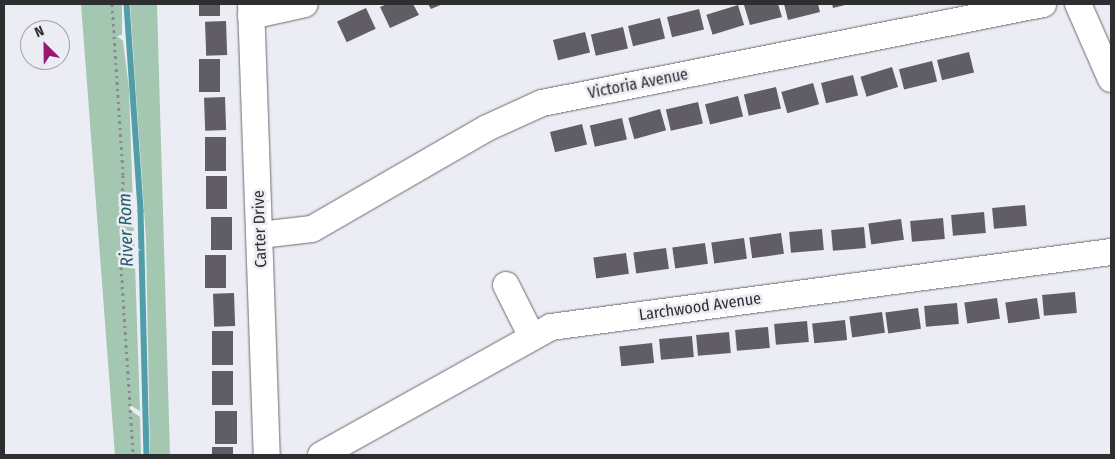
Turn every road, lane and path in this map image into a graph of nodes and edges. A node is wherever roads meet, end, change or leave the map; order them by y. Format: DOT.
graph roads {
  1 [pos="112,4"];
  2 [pos="305,4"];
  3 [pos="1042,4"];
  4 [pos="1078,4"];
  5 [pos="251,10"];
  6 [pos="1111,79"];
  7 [pos="260,235"];
  8 [pos="1111,252"];
  9 [pos="506,285"];
  10 [pos="532,337"];
  11 [pos="133,455"];
  12 [pos="268,455"];
  13 [pos="321,455"];
  1 -- 11 [label="path"];
  2 -- 5 [label="street"];
  3 -- 7 [label="street, Victoria Avenue"];
  4 -- 6 [label="street"];
  5 -- 7 [label="street, Carter Drive"];
  7 -- 12 [label="street, Carter Drive"];
  8 -- 10 [label="street, Larchwood Avenue"];
  9 -- 10 [label="street"];
  10 -- 13 [label="street, Larchwood Avenue"];
}
